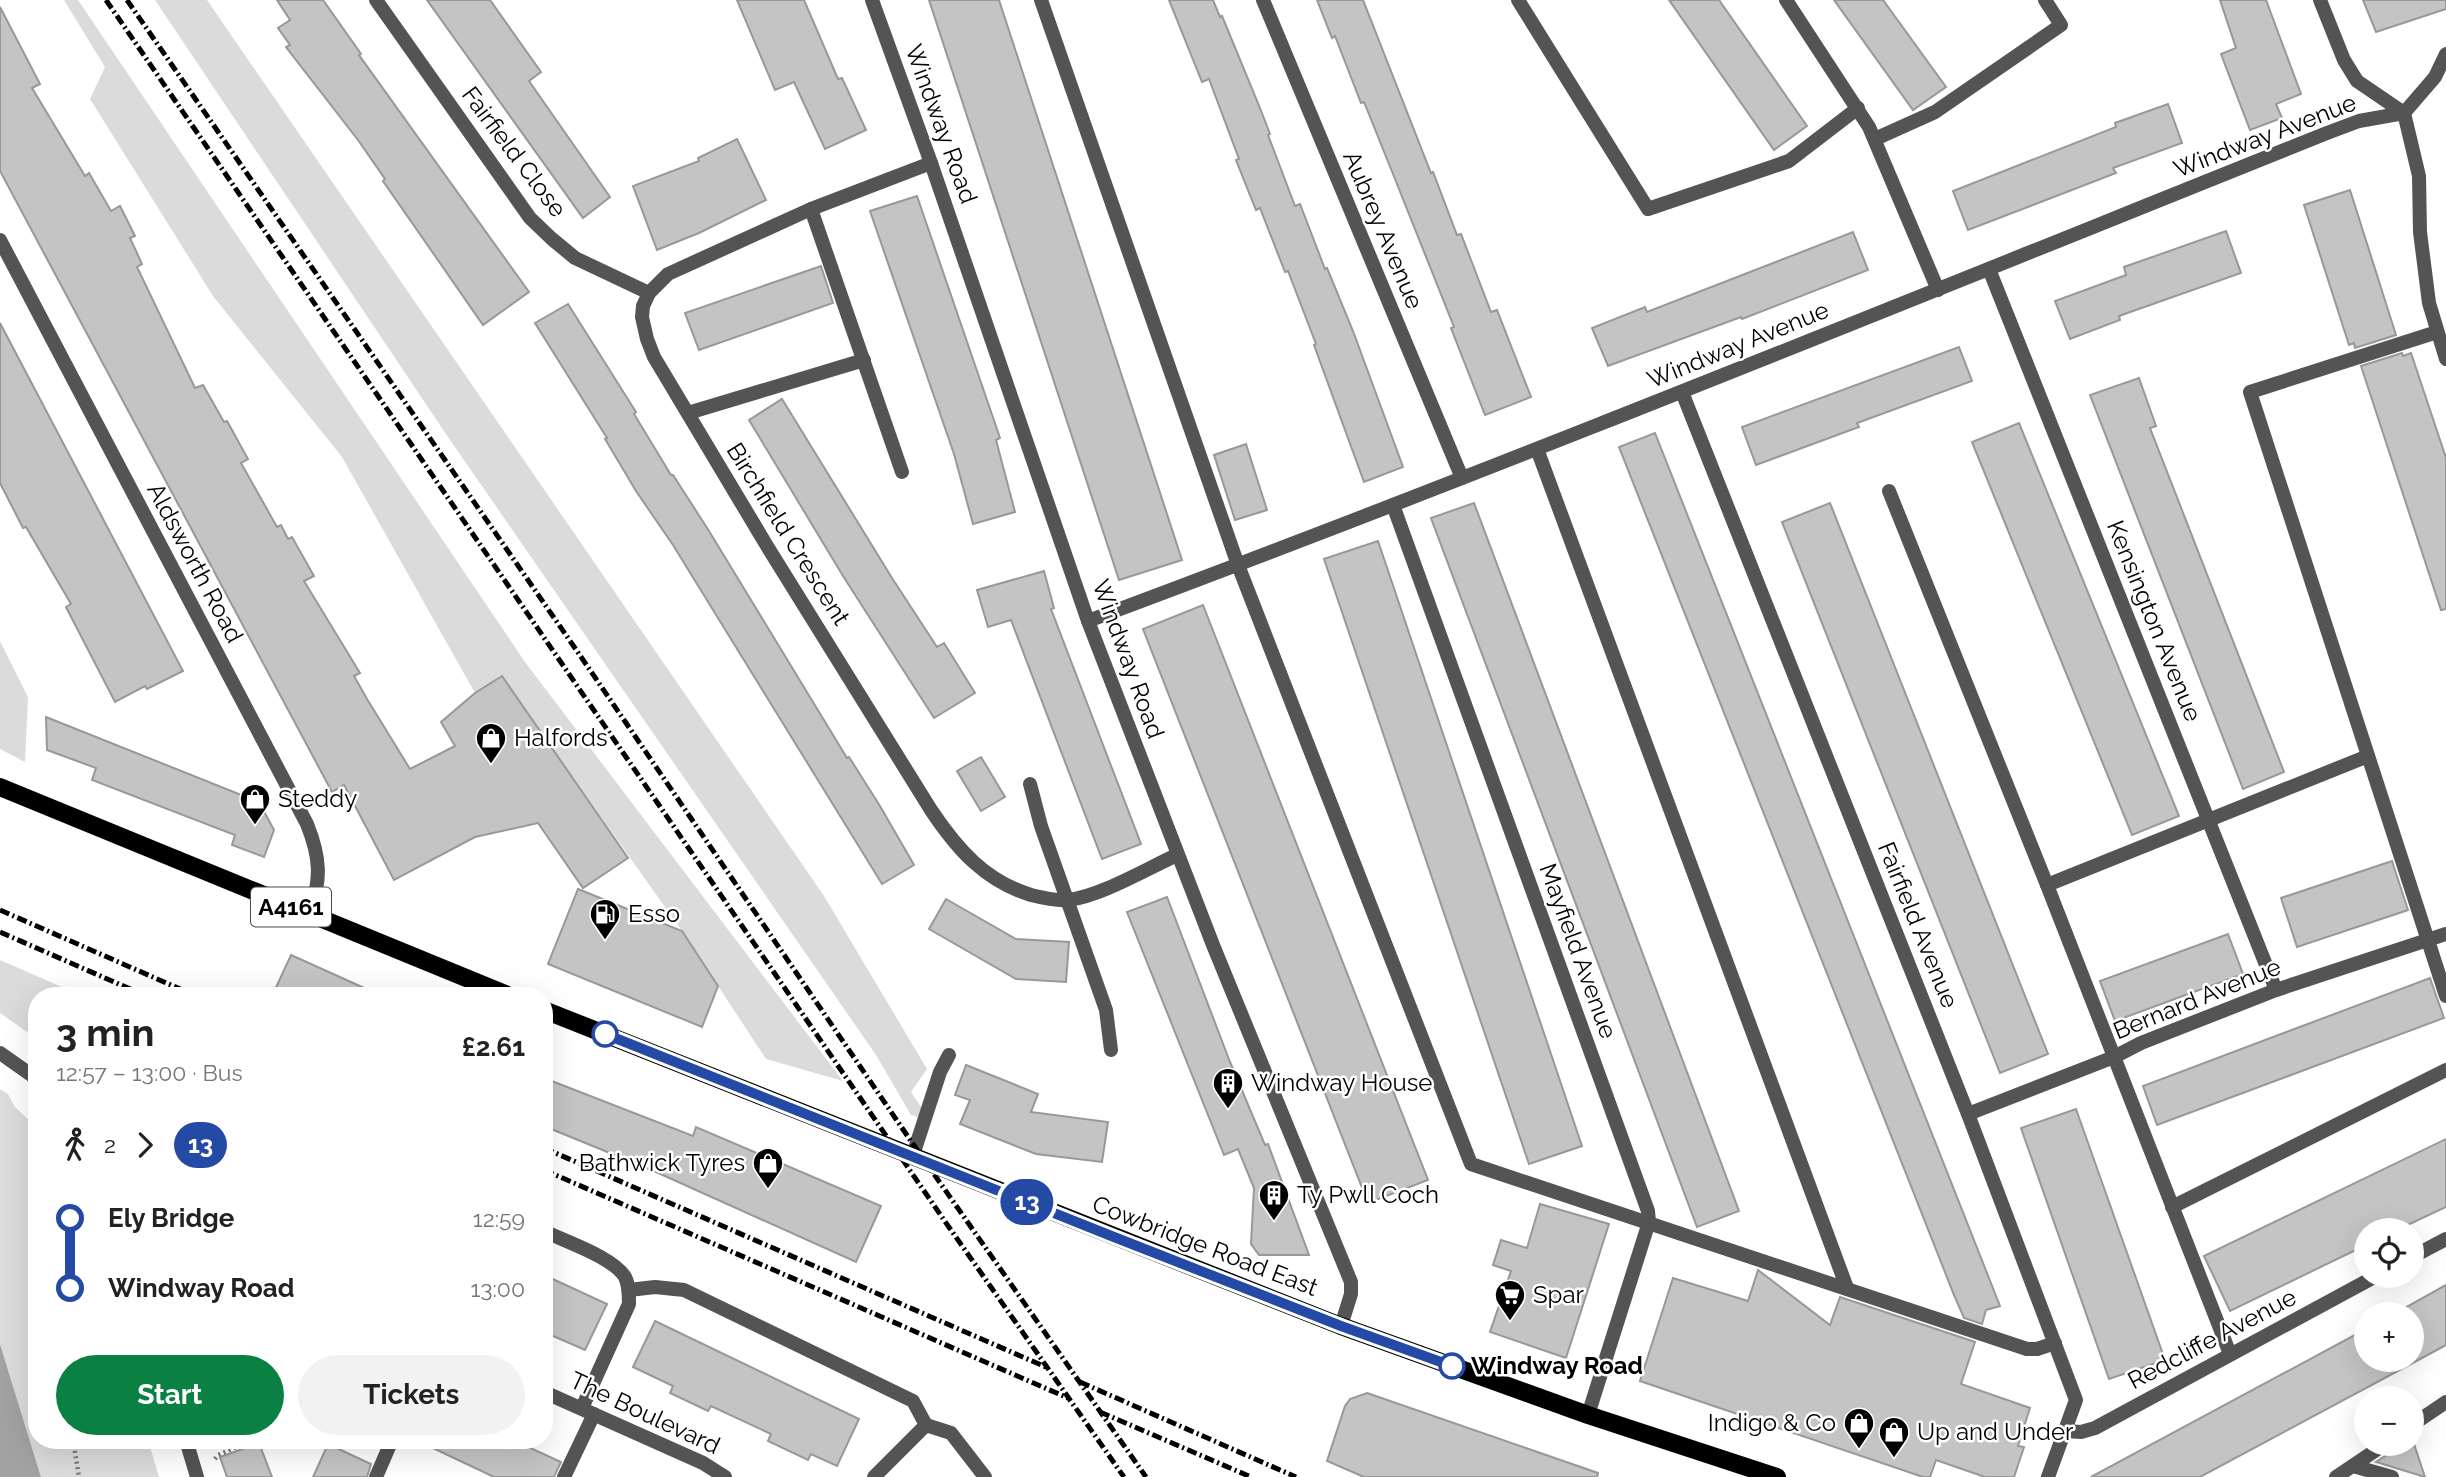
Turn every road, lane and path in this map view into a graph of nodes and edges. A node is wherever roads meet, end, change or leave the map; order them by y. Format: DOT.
graph roads {
  1 [pos="376,0"];
  2 [pos="872,0"];
  3 [pos="1041,0"];
  4 [pos="1263,0"];
  5 [pos="1518,0"];
  6 [pos="1786,0"];
  7 [pos="2045,0"];
  8 [pos="2320,0"];
  9 [pos="2446,54"];
  10 [pos="1858,108"];
  11 [pos="2404,113"];
  12 [pos="1875,139"];
  13 [pos="931,163"];
  14 [pos="811,209"];
  15 [pos="0,240"];
  16 [pos="1989,269"];
  17 [pos="1938,290"];
  18 [pos="649,293"];
  19 [pos="2437,332"];
  20 [pos="2446,359"];
  21 [pos="864,360"];
  22 [pos="1682,392"];
  23 [pos="688,414"];
  24 [pos="1537,449"];
  25 [pos="902,472"];
  26 [pos="1462,478"];
  27 [pos="1889,491"];
  28 [pos="1393,505"];
  29 [pos="1238,565"];
  30 [pos="1088,621"];
  31 [pos="2368,756"];
  32 [pos="1030,784"];
  33 [pos="0,787"];
  34 [pos="2208,820"];
  35 [pos="1177,855"];
  36 [pos="2047,885"];
  37 [pos="1068,900"];
  38 [pos="310,914"];
  39 [pos="2446,934"];
  40 [pos="2427,940"];
  41 [pos="488,987"];
  42 [pos="2276,990"];
  43 [pos="2446,996"];
  44 [pos="553,1014"];
  45 [pos="1111,1050"];
  46 [pos="0,1054"];
  47 [pos="949,1055"];
  48 [pos="2114,1057"];
  49 [pos="2446,1070"];
  50 [pos="28,1072"];
  51 [pos="1968,1114"];
  52 [pos="913,1155"];
  53 [pos="2172,1207"];
  54 [pos="1649,1222"];
  55 [pos="553,1235"];
  56 [pos="2446,1238"];
  57 [pos="2424,1250"];
  58 [pos="1847,1288"];
  59 [pos="2354,1288"];
  60 [pos="629,1290"];
  61 [pos="1341,1326"];
  62 [pos="2054,1343"];
  63 [pos="2230,1354"];
  64 [pos="553,1396"];
  65 [pos="2446,1402"];
  66 [pos="588,1411"];
  67 [pos="1588,1415"];
  68 [pos="2424,1417"];
  69 [pos="926,1425"];
  70 [pos="2066,1432"];
  71 [pos="74,1449"];
  72 [pos="189,1449"];
  73 [pos="232,1449"];
  74 [pos="388,1449"];
  75 [pos="2368,1456"];
  76 [pos="214,1462"];
  77 [pos="2353,1466"];
  78 [pos="79,1477"];
  79 [pos="197,1477"];
  80 [pos="376,1477"];
  81 [pos="564,1477"];
  82 [pos="725,1477"];
  83 [pos="874,1477"];
  84 [pos="985,1477"];
  85 [pos="1777,1477"];
  86 [pos="2048,1477"];
  87 [pos="2336,1477"];
  88 [pos="2392,1477"];
  1 -- 18 [label="street, Fairfield Close"];
  2 -- 13 [label="street, Windway Road"];
  3 -- 29 [label="street"];
  4 -- 26 [label="street, Aubrey Avenue"];
  5 -- 10 [label="street"];
  6 -- 10 [label="street"];
  7 -- 12 [label="street"];
  8 -- 11 [label="street"];
  9 -- 11 [label="street"];
  10 -- 12 [label="street"];
  11 -- 16 [label="street, Windway Avenue"];
  11 -- 19 [label="street"];
  12 -- 17 [label="street"];
  13 -- 14 [label="street"];
  13 -- 30 [label="street, Windway Road"];
  14 -- 18 [label="street"];
  14 -- 21 [label="street"];
  15 -- 38 [label="street, Aldsworth Road"];
  16 -- 17 [label="street, Windway Avenue"];
  16 -- 34 [label="street, Kensington Avenue"];
  17 -- 22 [label="street, Windway Avenue"];
  18 -- 23 [label="street, Birchfield Crescent"];
  19 -- 20 [label="street"];
  19 -- 31 [label="street"];
  21 -- 23 [label="street"];
  21 -- 25 [label="street"];
  22 -- 24 [label="street, Windway Avenue"];
  22 -- 51 [label="street, Fairfield Avenue"];
  23 -- 37 [label="street, Birchfield Crescent"];
  24 -- 26 [label="street, Windway Avenue"];
  24 -- 58 [label="street"];
  26 -- 28 [label="street, Windway Avenue"];
  27 -- 36 [label="street"];
  28 -- 29 [label="street, Windway Avenue"];
  28 -- 54 [label="street, Mayfield Avenue"];
  29 -- 30 [label="street, Windway Avenue"];
  29 -- 54 [label="street"];
  30 -- 35 [label="street, Windway Road"];
  31 -- 34 [label="street"];
  31 -- 40 [label="street"];
  32 -- 37 [label="street"];
  33 -- 38 [label="main road, A4161"];
  34 -- 36 [label="street"];
  34 -- 42 [label="street, Kensington Avenue"];
  35 -- 37 [label="street, Birchfield Crescent"];
  35 -- 61 [label="street, Windway Road"];
  36 -- 48 [label="street"];
  37 -- 45 [label="street"];
  38 -- 41 [label="main road, A4161"];
  39 -- 40 [label="street, Bernard Avenue"];
  40 -- 42 [label="street, Bernard Avenue"];
  40 -- 43 [label="street"];
  42 -- 48 [label="street, Bernard Avenue"];
  44 -- 52 [label="main road, Cowbridge Road East"];
  46 -- 50 [label="street"];
  47 -- 52 [label="street"];
  48 -- 51 [label="street, Bernard Avenue"];
  48 -- 53 [label="street"];
  49 -- 53 [label="street"];
  51 -- 62 [label="street, Fairfield Avenue"];
  52 -- 61 [label="main road, Cowbridge Road East"];
  53 -- 63 [label="street"];
  54 -- 58 [label="street"];
  54 -- 67 [label="street"];
  55 -- 60 [label="street"];
  56 -- 57 [label="street"];
  58 -- 62 [label="street"];
  59 -- 63 [label="street, Redcliffe Avenue"];
  60 -- 66 [label="street"];
  60 -- 69 [label="street"];
  61 -- 67 [label="main road, Cowbridge Road East"];
  62 -- 70 [label="street, Fairfield Avenue"];
  63 -- 70 [label="street, Redcliffe Avenue"];
  64 -- 66 [label="street, The Boulevard"];
  65 -- 68 [label="street"];
  66 -- 81 [label="street"];
  66 -- 82 [label="street, The Boulevard"];
  67 -- 85 [label="main road, Cowbridge Road East"];
  69 -- 83 [label="street"];
  69 -- 84 [label="street"];
  70 -- 86 [label="street, Fairfield Avenue"];
  71 -- 78 [label="path"];
  72 -- 79 [label="street"];
  73 -- 76 [label="path"];
  74 -- 80 [label="street"];
  75 -- 77 [label="street"];
  77 -- 87 [label="street"];
  77 -- 88 [label="street"];
}
